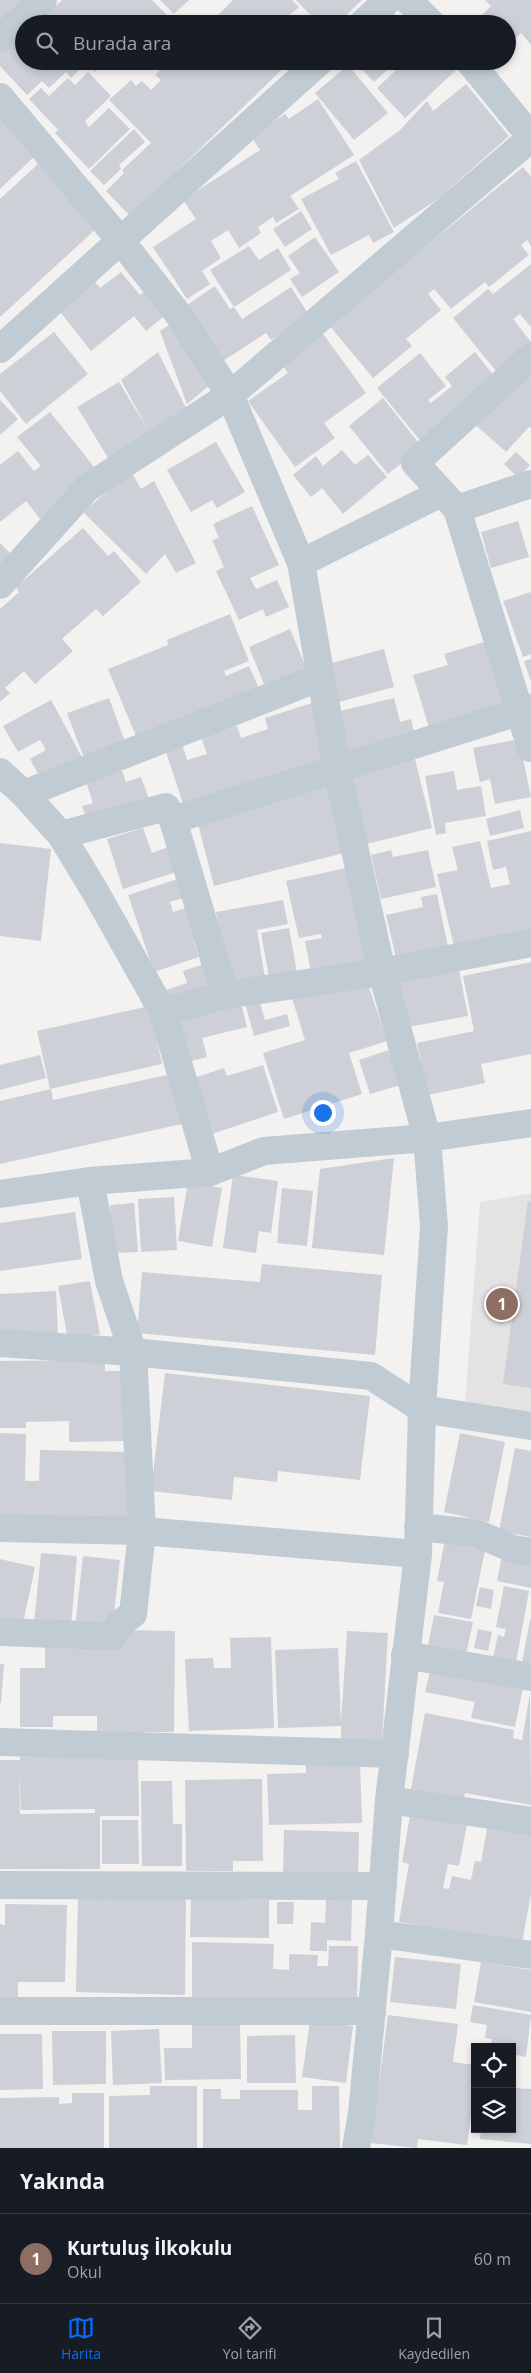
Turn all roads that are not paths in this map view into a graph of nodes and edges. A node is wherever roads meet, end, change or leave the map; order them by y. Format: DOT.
graph roads {
  1 [pos="43,0"];
  2 [pos="388,0"];
  3 [pos="408,0"];
  4 [pos="26,15"];
  5 [pos="372,15"];
  6 [pos="423,15"];
  7 [pos="15,25"];
  8 [pos="0,38"];
  9 [pos="310,70"];
  10 [pos="476,70"];
  11 [pos="0,97"];
  12 [pos="531,137"];
  13 [pos="121,241"];
  14 [pos="0,349"];
  15 [pos="531,357"];
  16 [pos="230,395"];
  17 [pos="531,484"];
  18 [pos="449,501"];
  19 [pos="301,564"];
  20 [pos="0,585"];
  21 [pos="321,677"];
  22 [pos="525,710"];
  23 [pos="531,748"];
  24 [pos="337,769"];
  25 [pos="0,772"];
  26 [pos="24,794"];
  27 [pos="173,820"];
  28 [pos="61,836"];
  29 [pos="531,943"];
  30 [pos="382,972"];
  31 [pos="224,995"];
  32 [pos="163,1012"];
  33 [pos="531,1123"];
  34 [pos="427,1138"];
  35 [pos="210,1172"];
  36 [pos="90,1181"];
  37 [pos="0,1194"];
  38 [pos="0,1343"];
  39 [pos="133,1352"];
  40 [pos="422,1410"];
  41 [pos="531,1426"];
  42 [pos="418,1527"];
  43 [pos="0,1528"];
  44 [pos="142,1531"];
  45 [pos="531,1552"];
  46 [pos="418,1554"];
  47 [pos="0,1632"];
  48 [pos="405,1655"];
  49 [pos="531,1678"];
  50 [pos="0,1742"];
  51 [pos="395,1754"];
  52 [pos="389,1800"];
  53 [pos="531,1821"];
  54 [pos="0,1885"];
  55 [pos="383,1886"];
  56 [pos="379,1934"];
  57 [pos="531,1955"];
  58 [pos="0,2011"];
  59 [pos="372,2011"];
  60 [pos="356,2148"];
  1 -- 4 [label="street"];
  2 -- 5 [label="street"];
  3 -- 6 [label="street"];
  7 -- 8 [label="street"];
  9 -- 13 [label="street"];
  10 -- 12 [label="street"];
  11 -- 13 [label="street"];
  12 -- 16 [label="street"];
  13 -- 14 [label="street"];
  13 -- 16 [label="street"];
  15 -- 18 [label="street"];
  16 -- 19 [label="street"];
  16 -- 20 [label="street"];
  17 -- 18 [label="street"];
  18 -- 19 [label="street"];
  18 -- 22 [label="street"];
  19 -- 21 [label="street"];
  21 -- 24 [label="street"];
  21 -- 26 [label="street"];
  22 -- 23 [label="street"];
  22 -- 24 [label="street"];
  24 -- 27 [label="street"];
  24 -- 30 [label="street"];
  25 -- 26 [label="street"];
  26 -- 28 [label="street"];
  27 -- 28 [label="street"];
  27 -- 31 [label="street"];
  28 -- 32 [label="street"];
  29 -- 30 [label="street"];
  30 -- 31 [label="street"];
  30 -- 34 [label="street"];
  31 -- 32 [label="street"];
  32 -- 35 [label="street"];
  33 -- 34 [label="street"];
  34 -- 35 [label="street"];
  34 -- 40 [label="street"];
  35 -- 36 [label="street"];
  36 -- 37 [label="street"];
  36 -- 39 [label="street"];
  38 -- 39 [label="street"];
  39 -- 40 [label="street"];
  39 -- 44 [label="street"];
  40 -- 41 [label="street"];
  40 -- 42 [label="street"];
  42 -- 45 [label="street"];
  42 -- 46 [label="street"];
  43 -- 44 [label="street"];
  44 -- 46 [label="street"];
  44 -- 47 [label="street"];
  46 -- 48 [label="street"];
  48 -- 49 [label="street"];
  48 -- 51 [label="street"];
  50 -- 51 [label="street"];
  51 -- 52 [label="street"];
  52 -- 53 [label="street"];
  52 -- 55 [label="street"];
  54 -- 55 [label="street"];
  55 -- 56 [label="street"];
  56 -- 57 [label="street"];
  56 -- 59 [label="street"];
  58 -- 59 [label="street"];
  59 -- 60 [label="street"];
}
